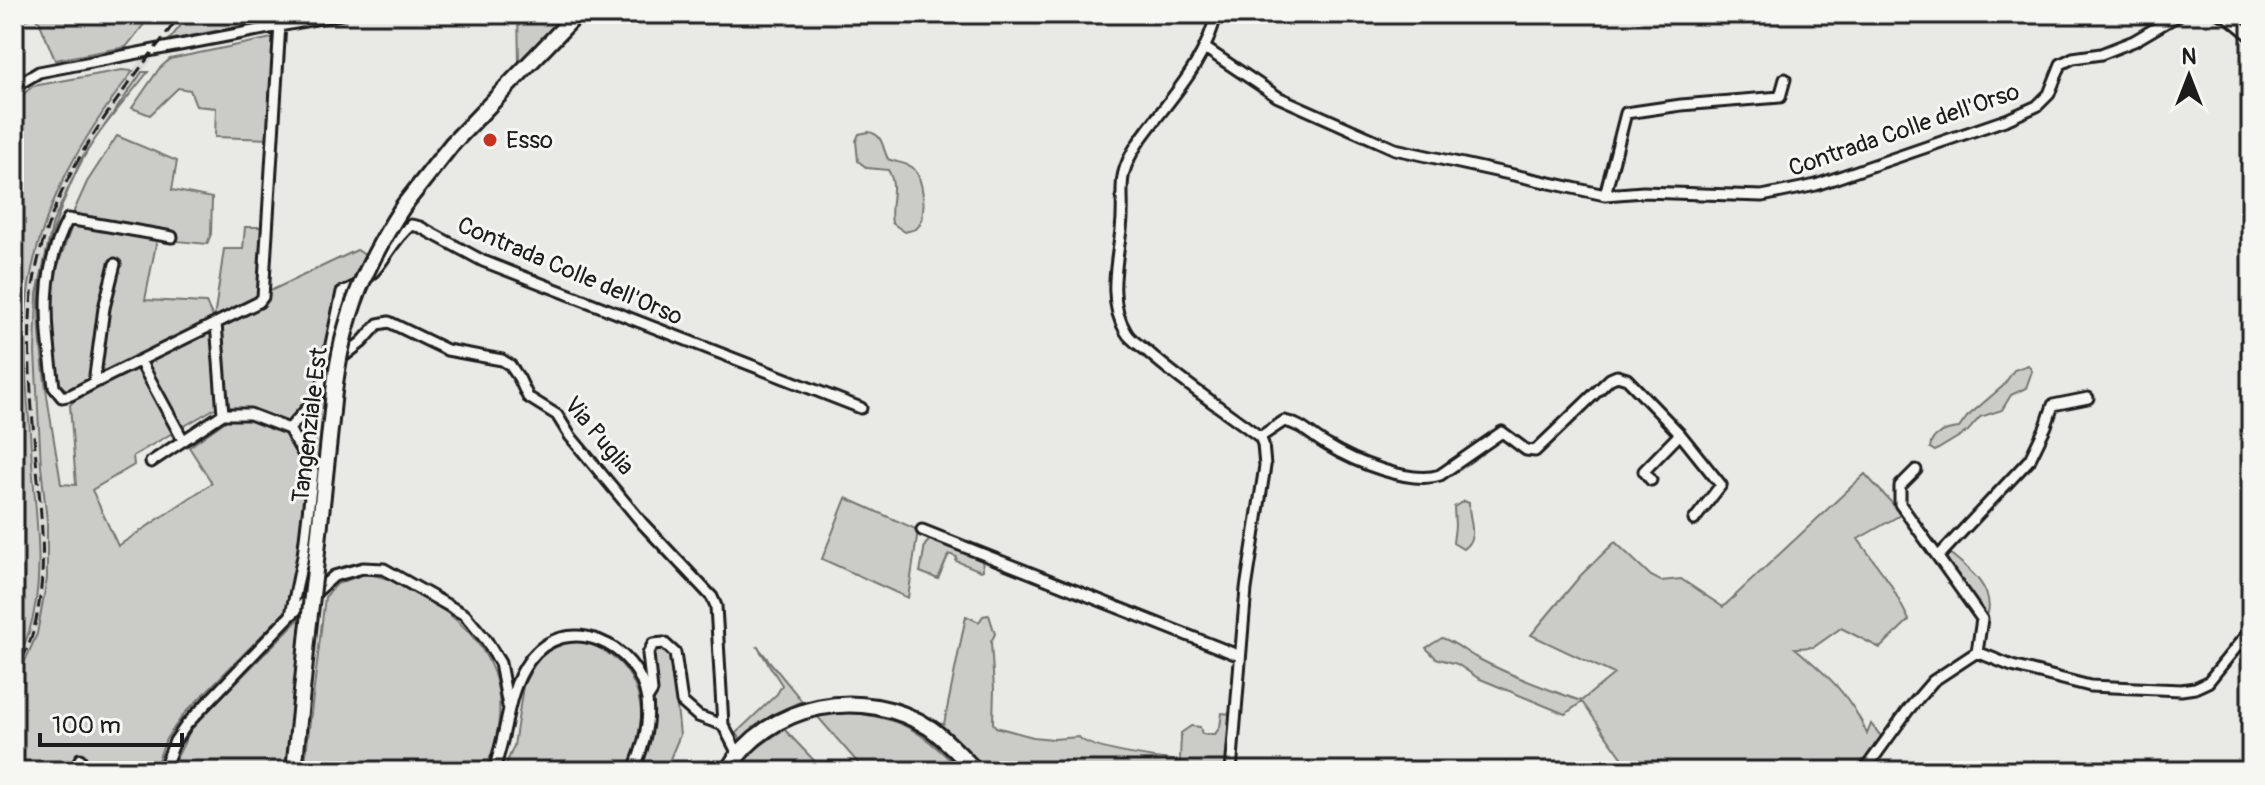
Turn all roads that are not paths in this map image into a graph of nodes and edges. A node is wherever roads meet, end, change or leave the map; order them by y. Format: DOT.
graph roads {
  1 [pos="342,14"];
  2 [pos="577,14"];
  3 [pos="1216,14"];
  4 [pos="2180,14"];
  5 [pos="2220,14"];
  6 [pos="280,24"];
  7 [pos="2251,36"];
  8 [pos="1205,48"];
  9 [pos="1785,79"];
  10 [pos="14,87"];
  11 [pos="1605,195"];
  12 [pos="172,237"];
  13 [pos="115,264"];
  14 [pos="216,323"];
  15 [pos="140,361"];
  16 [pos="325,370"];
  17 [pos="94,383"];
  18 [pos="2088,398"];
  19 [pos="861,408"];
  20 [pos="223,414"];
  21 [pos="289,429"];
  22 [pos="1680,434"];
  23 [pos="1260,437"];
  24 [pos="183,440"];
  25 [pos="151,462"];
  26 [pos="1916,470"];
  27 [pos="1651,480"];
  28 [pos="1694,520"];
  29 [pos="922,530"];
  30 [pos="1938,557"];
  31 [pos="291,615"];
  32 [pos="2251,629"];
  33 [pos="1977,652"];
  34 [pos="1240,656"];
  35 [pos="647,699"];
  36 [pos="508,706"];
  37 [pos="723,725"];
  38 [pos="738,754"];
  39 [pos="80,759"];
  40 [pos="77,771"];
  41 [pos="163,771"];
  42 [pos="294,771"];
  43 [pos="493,771"];
  44 [pos="633,771"];
  45 [pos="727,771"];
  46 [pos="976,771"];
  47 [pos="1231,771"];
  48 [pos="1864,771"];
  1 -- 6 [label="street"];
  2 -- 42 [label="main road, Tangenziale Est, bridge"];
  3 -- 8 [label="street"];
  4 -- 11 [label="street, Contrada Colle dell'Orso"];
  5 -- 7 [label="street"];
  6 -- 10 [label="street"];
  6 -- 14 [label="street"];
  8 -- 11 [label="street, Contrada Colle dell'Orso"];
  8 -- 23 [label="street"];
  9 -- 11 [label="street"];
  12 -- 17 [label="street"];
  13 -- 17 [label="street"];
  14 -- 15 [label="street"];
  14 -- 20 [label="street"];
  15 -- 17 [label="street"];
  15 -- 24 [label="street"];
  16 -- 19 [label="street, Contrada Colle dell'Orso"];
  16 -- 21 [label="street, Contrada Colle dell'Orso"];
  16 -- 37 [label="street, Via Puglia"];
  18 -- 30 [label="street"];
  20 -- 21 [label="street"];
  20 -- 24 [label="street"];
  21 -- 31 [label="street"];
  22 -- 23 [label="street"];
  22 -- 27 [label="street"];
  22 -- 28 [label="street"];
  23 -- 34 [label="street"];
  24 -- 25 [label="street"];
  26 -- 30 [label="street"];
  29 -- 34 [label="street"];
  30 -- 33 [label="street"];
  31 -- 36 [label="street"];
  31 -- 41 [label="street"];
  32 -- 33 [label="street"];
  33 -- 48 [label="street"];
  34 -- 47 [label="street"];
  35 -- 36 [label="street"];
  35 -- 37 [label="street"];
  35 -- 44 [label="street"];
  36 -- 43 [label="street"];
  37 -- 38 [label="street, Via Puglia"];
  38 -- 45 [label="main road"];
  38 -- 46 [label="main road"];
  39 -- 40 [label="street"];
}
